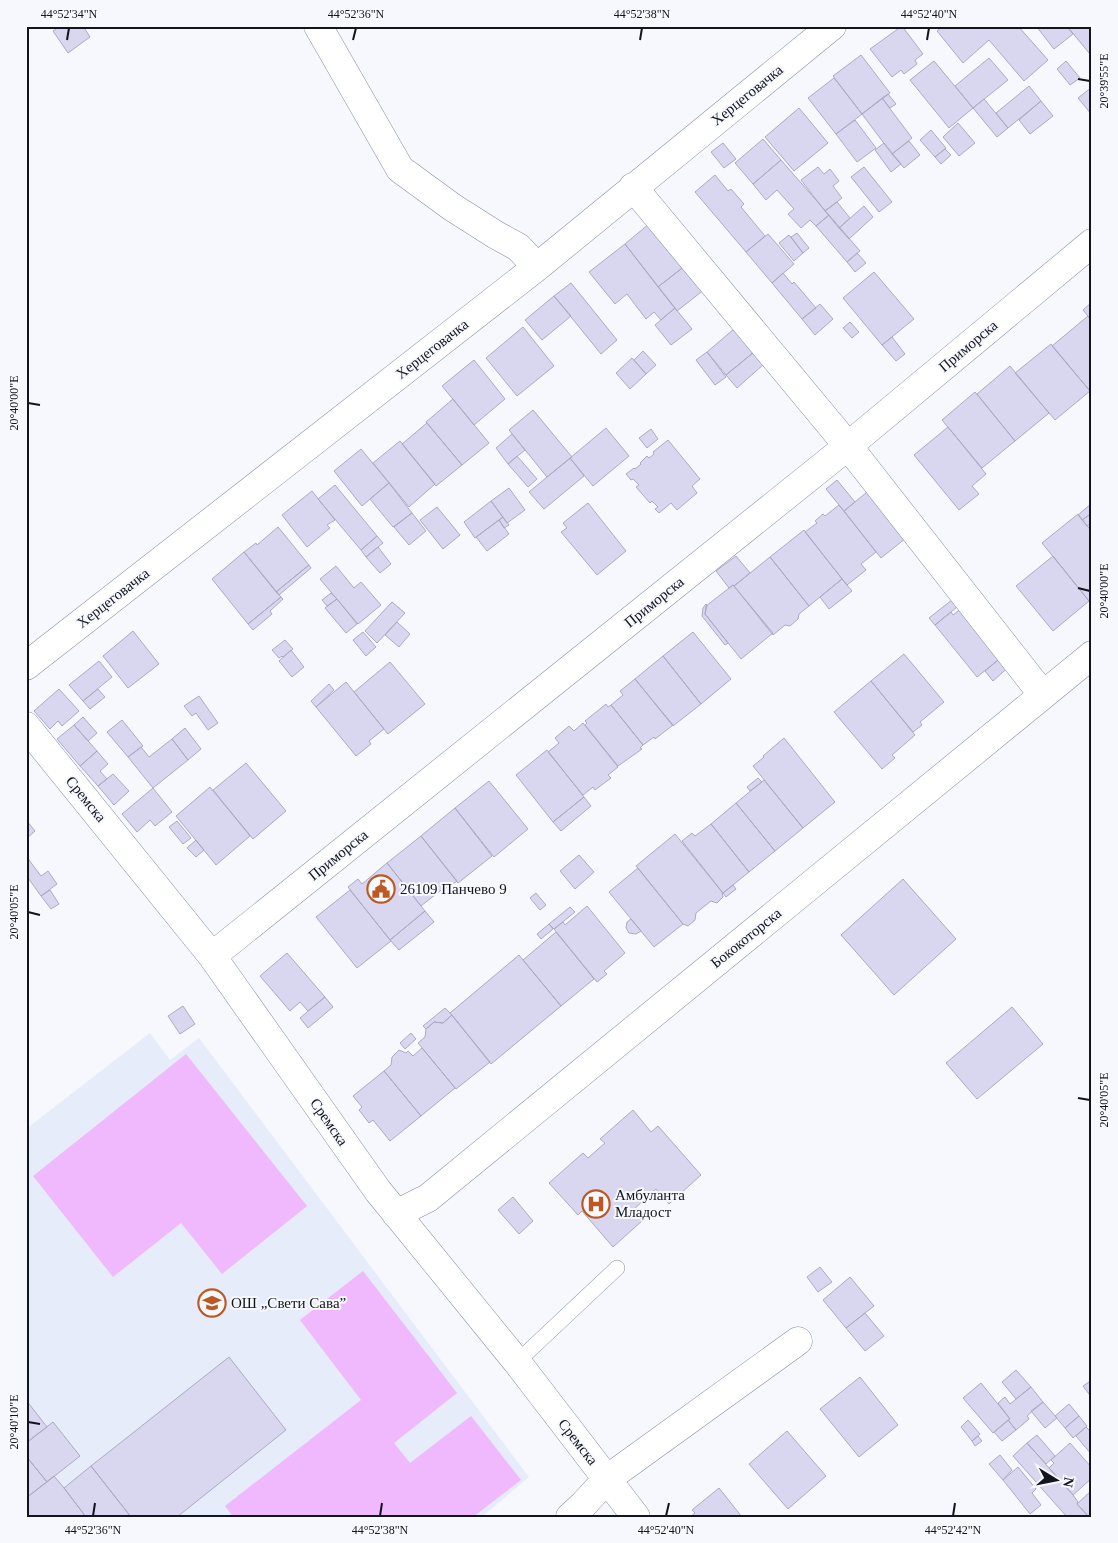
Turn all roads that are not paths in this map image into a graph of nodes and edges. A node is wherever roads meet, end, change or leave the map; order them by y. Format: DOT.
graph roads {
  1 [pos="318,26"];
  2 [pos="832,26"];
  3 [pos="633,187"];
  4 [pos="1092,243"];
  5 [pos="537,267"];
  6 [pos="848,446"];
  7 [pos="1092,655"];
  8 [pos="26,666"];
  9 [pos="1043,695"];
  10 [pos="26,726"];
  11 [pos="212,956"];
  12 [pos="396,1214"];
  13 [pos="617,1268"];
  14 [pos="798,1341"];
  15 [pos="517,1362"];
  16 [pos="607,1479"];
  17 [pos="570,1517"];
  18 [pos="636,1517"];
  1 -- 5 [label="street"];
  2 -- 3 [label="street, Херцеговачка"];
  3 -- 5 [label="street, Херцеговачка"];
  3 -- 6 [label="street"];
  4 -- 6 [label="street, Приморска"];
  5 -- 8 [label="street, Херцеговачка"];
  6 -- 9 [label="street"];
  6 -- 11 [label="street, Приморска"];
  7 -- 9 [label="street, Бококоторска"];
  9 -- 12 [label="street, Бококоторска"];
  10 -- 11 [label="street, Сремска"];
  11 -- 12 [label="street, Сремска"];
  12 -- 15 [label="street, Сремска"];
  13 -- 15 [label="lane"];
  14 -- 16 [label="street"];
  15 -- 16 [label="street, Сремска"];
  16 -- 17 [label="street"];
  16 -- 18 [label="street, Сремска"];
}
